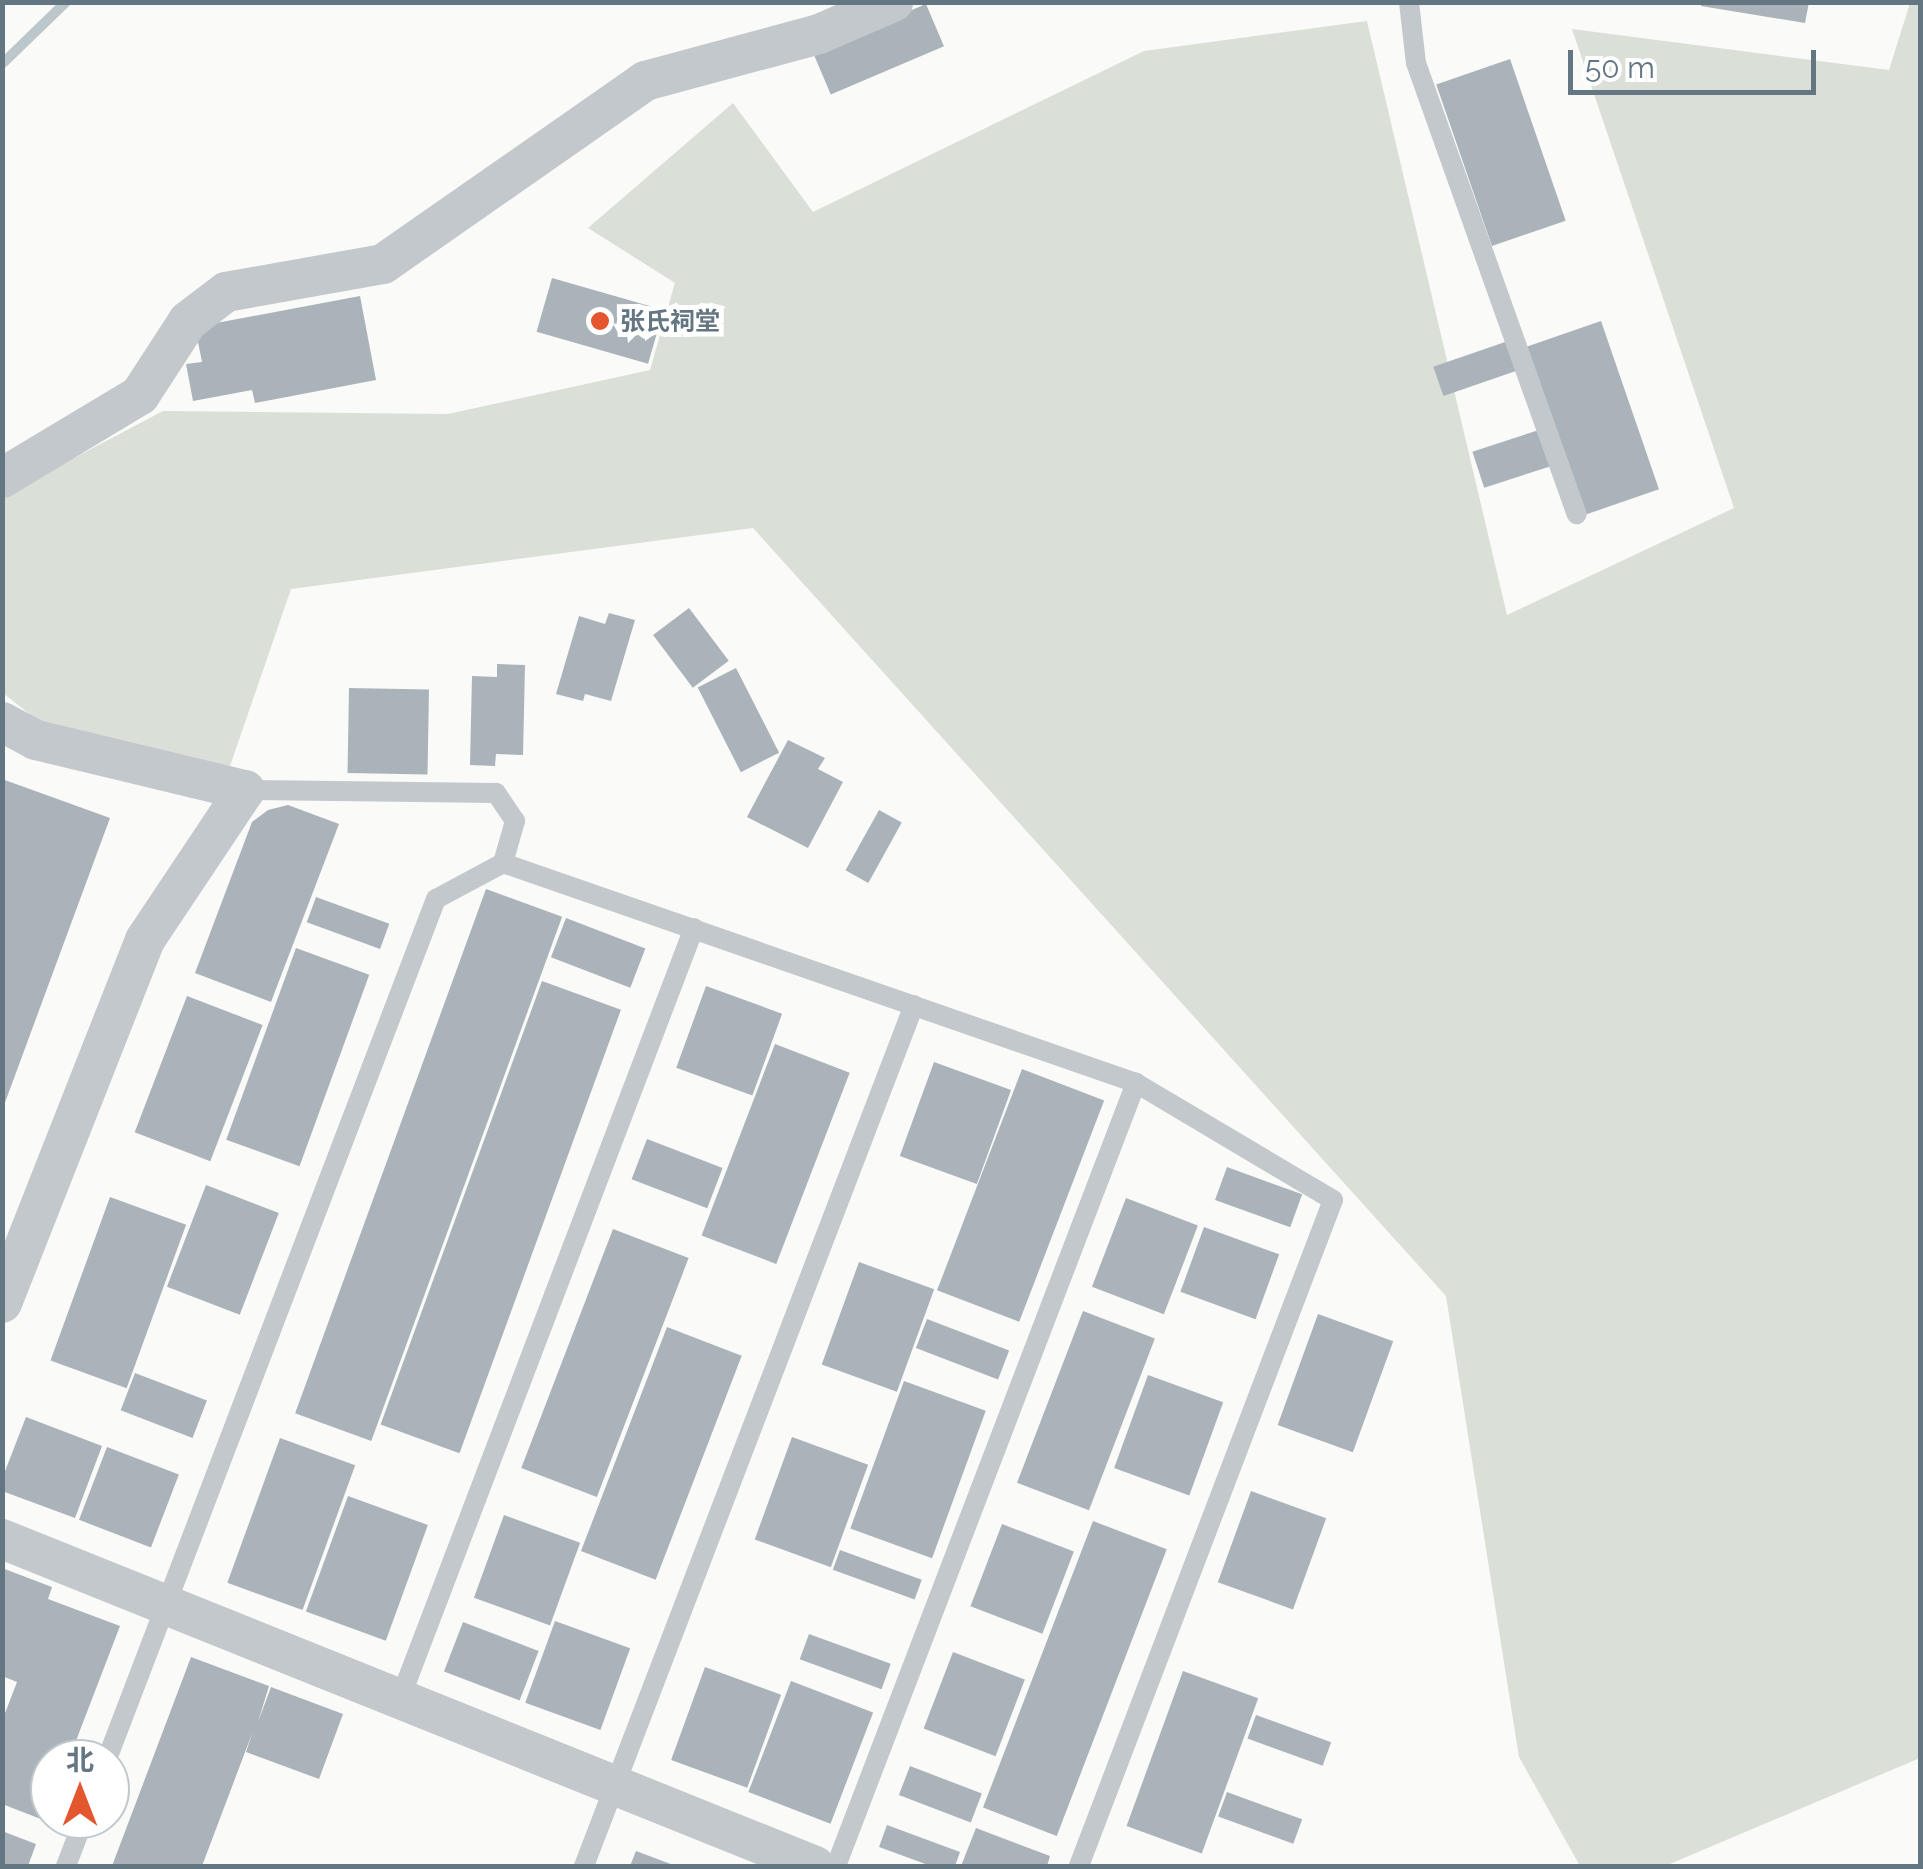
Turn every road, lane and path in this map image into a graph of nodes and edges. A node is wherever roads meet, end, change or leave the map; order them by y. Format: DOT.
graph roads {
  1 [pos="893,2"];
  2 [pos="1409,2"];
  3 [pos="2,478"];
  4 [pos="1576,514"];
  5 [pos="2,722"];
  6 [pos="245,790"];
  7 [pos="503,863"];
  8 [pos="694,928"];
  9 [pos="914,1005"];
  10 [pos="1136,1083"];
  11 [pos="2,1302"];
  12 [pos="2,1539"];
  13 [pos="166,1605"];
  14 [pos="400,1699"];
  15 [pos="114,1739"];
  16 [pos="615,1786"];
  17 [pos="76,1839"];
  18 [pos="66,1866"];
  19 [pos="584,1866"];
  20 [pos="815,1866"];
  21 [pos="836,1866"];
  22 [pos="1079,1866"];
  1 -- 3 [label="street"];
  2 -- 4 [label="lane"];
  5 -- 6 [label="street"];
  6 -- 7 [label="lane"];
  6 -- 11 [label="street"];
  7 -- 8 [label="lane"];
  7 -- 13 [label="lane"];
  8 -- 9 [label="lane"];
  8 -- 14 [label="lane"];
  9 -- 10 [label="lane"];
  9 -- 16 [label="lane"];
  10 -- 21 [label="lane"];
  10 -- 22 [label="lane"];
  12 -- 13 [label="street"];
  13 -- 14 [label="street"];
  13 -- 15 [label="lane"];
  14 -- 16 [label="street"];
  16 -- 19 [label="lane"];
  16 -- 20 [label="street"];
  17 -- 18 [label="lane"];
}
